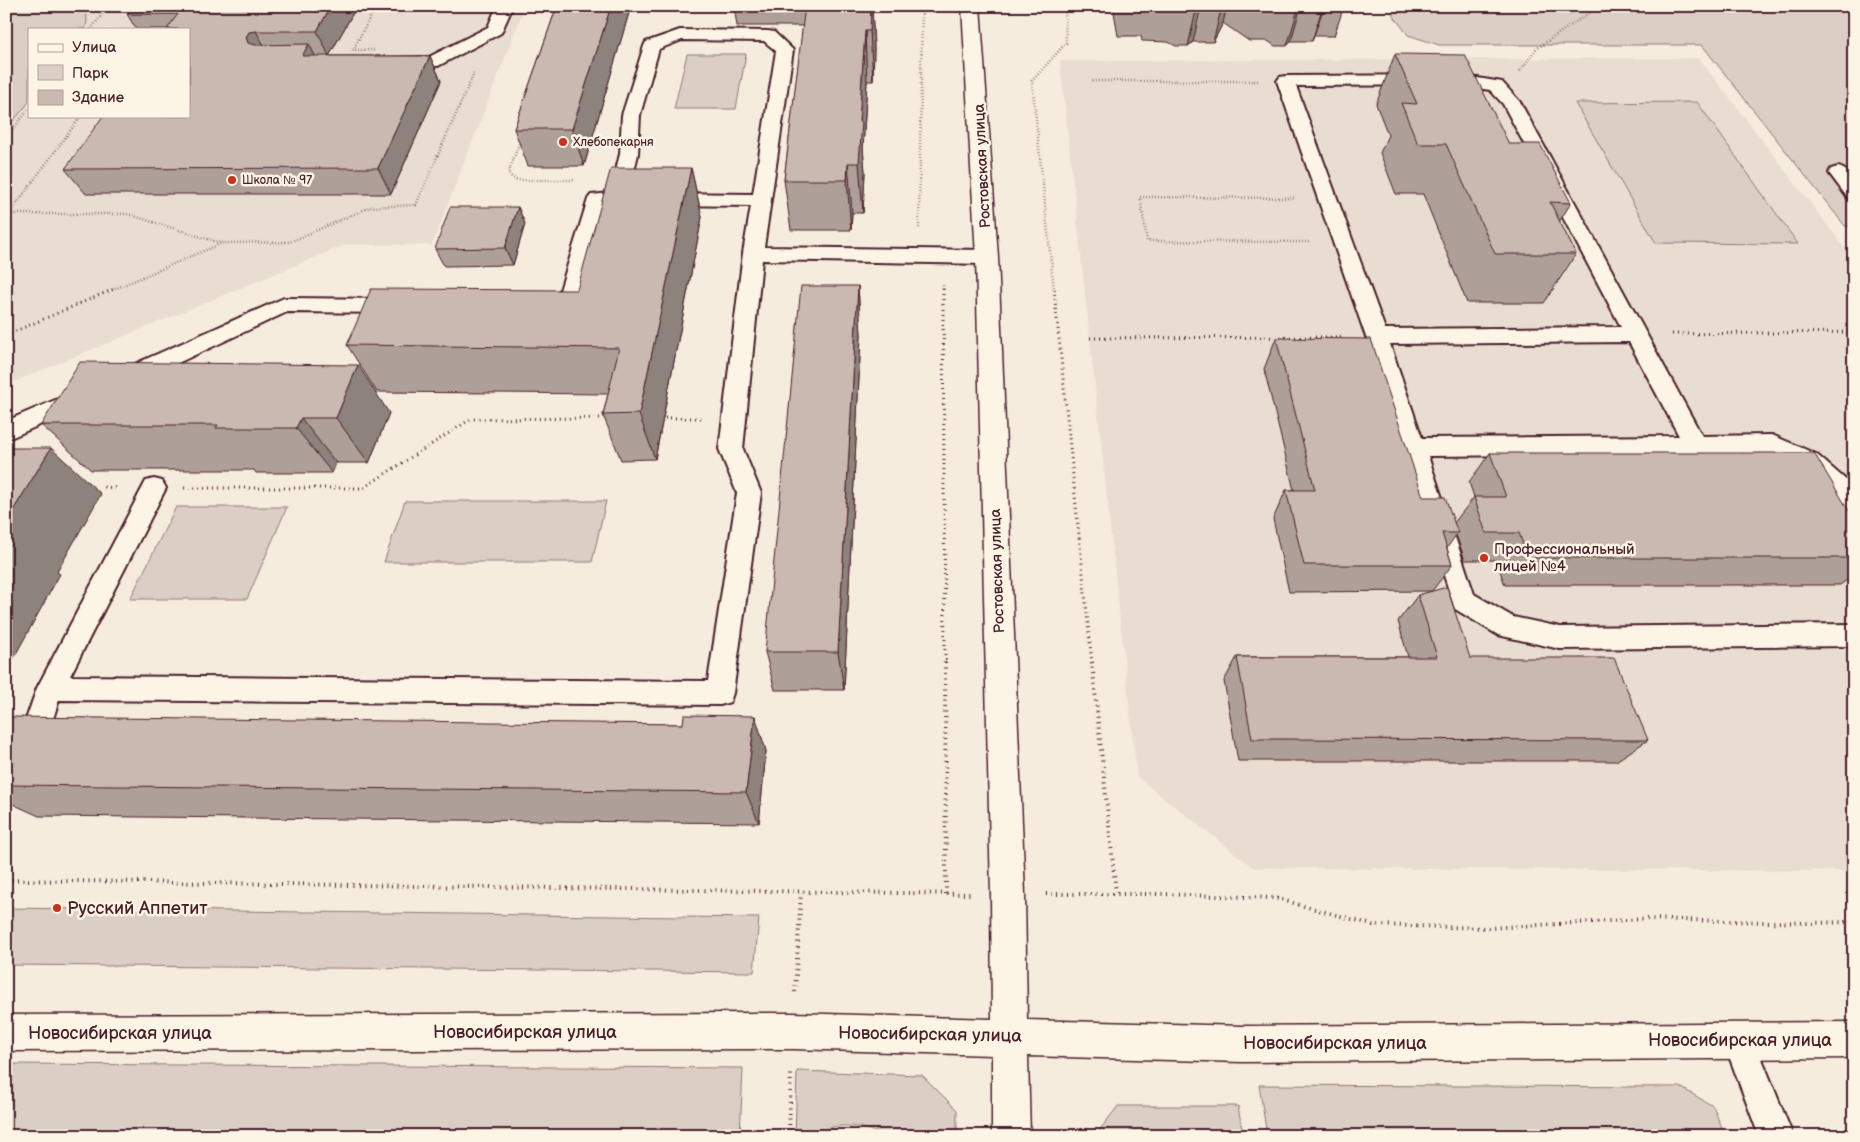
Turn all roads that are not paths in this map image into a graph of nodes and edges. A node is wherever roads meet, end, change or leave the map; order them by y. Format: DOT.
graph roads {
  1 [pos="505,6"];
  2 [pos="971,6"];
  3 [pos="384,62"];
  4 [pos="1838,173"];
  5 [pos="1854,193"];
  6 [pos="634,199"];
  7 [pos="760,200"];
  8 [pos="753,253"];
  9 [pos="986,257"];
  10 [pos="420,306"];
  11 [pos="526,307"];
  12 [pos="1635,334"];
  13 [pos="1377,337"];
  14 [pos="6,431"];
  15 [pos="1696,444"];
  16 [pos="1414,447"];
  17 [pos="154,488"];
  18 [pos="1854,500"];
  19 [pos="1854,635"];
  20 [pos="50,688"];
  21 [pos="6,789"];
  22 [pos="6,1033"];
  23 [pos="1010,1036"];
  24 [pos="1739,1040"];
  25 [pos="1854,1040"];
  26 [pos="1011,1136"];
  27 [pos="1776,1136"];
  1 -- 3 [label="lane"];
  2 -- 9 [label="street, Ростовская улица"];
  4 -- 5 [label="lane"];
  6 -- 7 [label="lane"];
  6 -- 7 [label="lane"];
  6 -- 11 [label="lane"];
  7 -- 8 [label="lane"];
  8 -- 9 [label="lane"];
  8 -- 20 [label="lane"];
  9 -- 23 [label="street, Ростовская улица"];
  10 -- 14 [label="lane"];
  12 -- 13 [label="lane"];
  12 -- 13 [label="lane"];
  12 -- 15 [label="lane"];
  13 -- 16 [label="lane"];
  15 -- 16 [label="lane"];
  15 -- 18 [label="lane"];
  16 -- 19 [label="lane"];
  17 -- 20 [label="lane"];
  20 -- 21 [label="lane"];
  22 -- 23 [label="street, Новосибирская улица"];
  23 -- 24 [label="street, Новосибирская улица"];
  23 -- 26 [label="street, Ростовская улица"];
  24 -- 25 [label="street, Новосибирская улица"];
  24 -- 27 [label="lane"];
}
